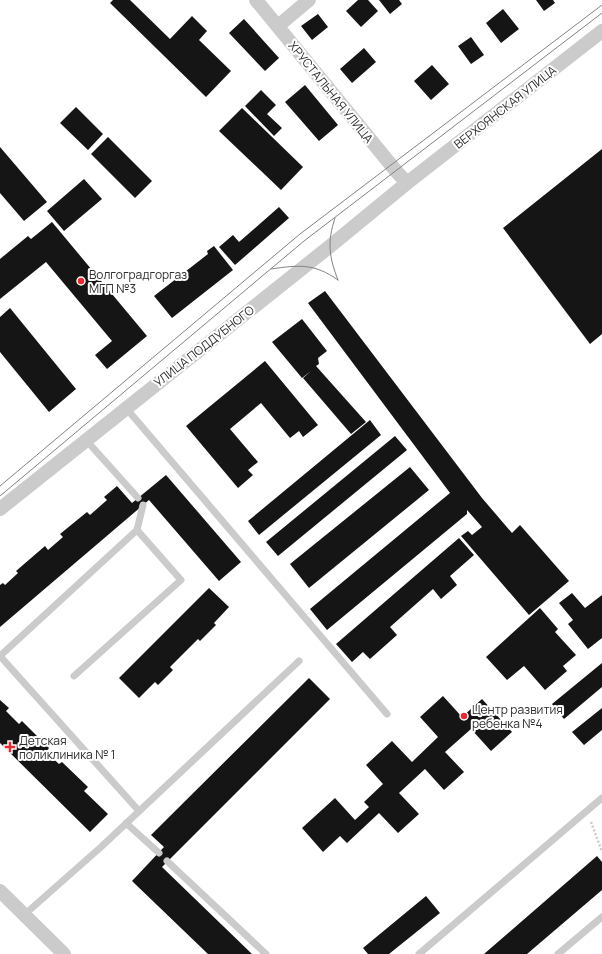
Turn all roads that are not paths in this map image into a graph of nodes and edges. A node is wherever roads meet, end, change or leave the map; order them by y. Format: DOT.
graph roads {
  1 [pos="256,0"];
  2 [pos="309,0"];
  3 [pos="278,26"];
  4 [pos="602,31"];
  5 [pos="407,183"];
  6 [pos="126,408"];
  7 [pos="86,440"];
  8 [pos="138,498"];
  9 [pos="143,505"];
  10 [pos="0,508"];
  11 [pos="137,530"];
  12 [pos="0,656"];
  13 [pos="299,661"];
  14 [pos="74,676"];
  15 [pos="387,714"];
  16 [pos="602,798"];
  17 [pos="138,812"];
  18 [pos="126,823"];
  19 [pos="159,853"];
  20 [pos="167,861"];
  21 [pos="0,891"];
  22 [pos="24,915"];
  23 [pos="602,917"];
  24 [pos="64,954"];
  25 [pos="266,954"];
  26 [pos="419,954"];
  27 [pos="558,954"];
  1 -- 3 [label="street, ХРУСТАЛЬНАЯ УЛИЦА"];
  2 -- 3 [label="street"];
  3 -- 5 [label="street, ХРУСТАЛЬНАЯ УЛИЦА"];
  4 -- 5 [label="street, ВЕРХОЯНСКАЯ УЛИЦА"];
  5 -- 6 [label="street, УЛИЦА ПОДДУБНОГО"];
  6 -- 7 [label="street, УЛИЦА ПОДДУБНОГО"];
  6 -- 15 [label="lane"];
  7 -- 8 [label="lane"];
  7 -- 10 [label="street, УЛИЦА ПОДДУБНОГО"];
  9 -- 11 [label="lane"];
  11 -- 12 [label="lane"];
  11 -- 14 [label="lane"];
  12 -- 17 [label="lane"];
  13 -- 17 [label="lane"];
  16 -- 26 [label="lane"];
  17 -- 18 [label="lane"];
  18 -- 19 [label="lane"];
  18 -- 22 [label="lane"];
  20 -- 25 [label="lane"];
  21 -- 22 [label="street"];
  22 -- 24 [label="street"];
  23 -- 27 [label="lane"];
}
